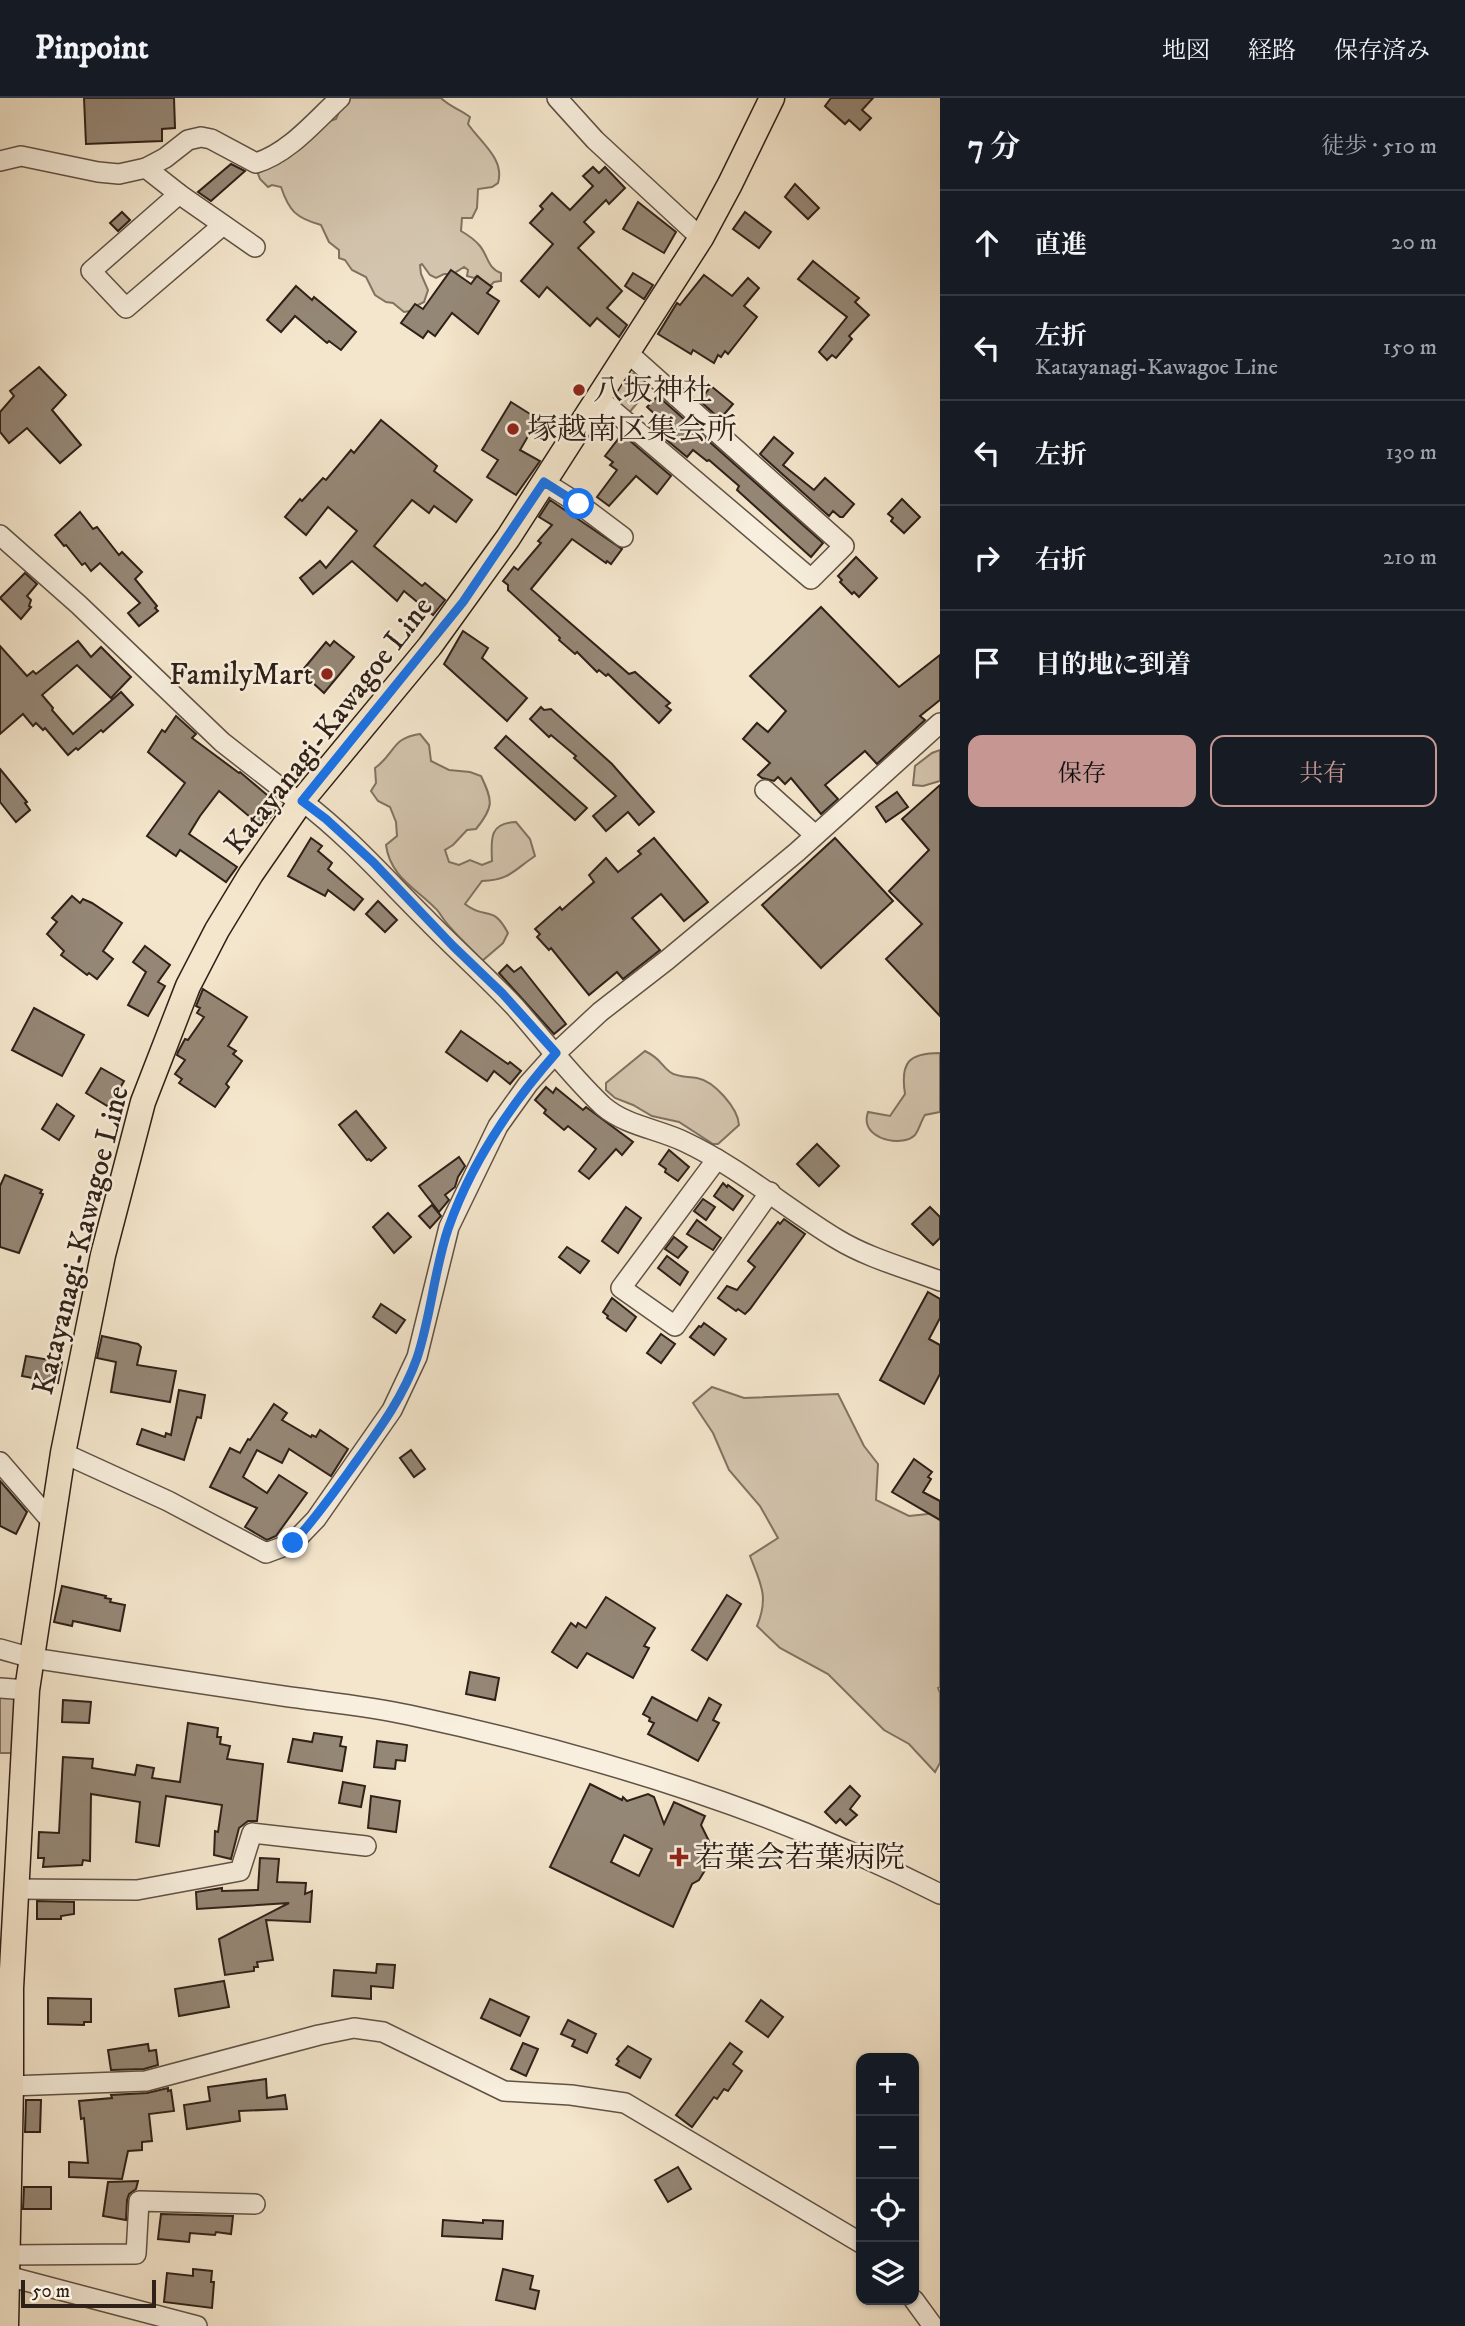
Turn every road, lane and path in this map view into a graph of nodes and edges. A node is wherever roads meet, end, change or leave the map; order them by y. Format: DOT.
graph roads {
  1 [pos="340,98"];
  2 [pos="557,98"];
  3 [pos="772,98"];
  4 [pos="0,161"];
  5 [pos="146,168"];
  6 [pos="179,194"];
  7 [pos="223,225"];
  8 [pos="701,238"];
  9 [pos="255,247"];
  10 [pos="627,352"];
  11 [pos="597,397"];
  12 [pos="544,482"];
  13 [pos="0,535"];
  14 [pos="623,537"];
  15 [pos="940,723"];
  16 [pos="765,790"];
  17 [pos="301,802"];
  18 [pos="815,835"];
  19 [pos="556,1053"];
  20 [pos="717,1159"];
  21 [pos="770,1192"];
  22 [pos="940,1281"];
  23 [pos="63,1453"];
  24 [pos="0,1462"];
  25 [pos="52,1522"];
  26 [pos="0,1649"];
  27 [pos="32,1658"];
  28 [pos="0,1688"];
  29 [pos="27,1690"];
  30 [pos="366,1846"];
  31 [pos="15,1889"];
  32 [pos="940,1894"];
  33 [pos="11,2086"];
  34 [pos="5,2111"];
  35 [pos="255,2204"];
  36 [pos="859,2242"];
  37 [pos="7,2265"];
  38 [pos="918,2305"];
  39 [pos="6,2326"];
  40 [pos="197,2326"];
  41 [pos="933,2326"];
  1 -- 5 [label="street"];
  2 -- 8 [label="street"];
  3 -- 8 [label="main road, Katayanagi-Kawagoe Line"];
  4 -- 5 [label="street"];
  5 -- 6 [label="street"];
  6 -- 7 [label="street"];
  6 -- 7 [label="street"];
  7 -- 9 [label="street"];
  8 -- 10 [label="main road, Katayanagi-Kawagoe Line"];
  10 -- 11 [label="main road, Katayanagi-Kawagoe Line"];
  10 -- 11 [label="street"];
  11 -- 12 [label="main road, Katayanagi-Kawagoe Line"];
  12 -- 14 [label="street"];
  12 -- 17 [label="main road, Katayanagi-Kawagoe Line"];
  13 -- 17 [label="street"];
  15 -- 18 [label="street"];
  16 -- 18 [label="street"];
  17 -- 19 [label="street"];
  17 -- 23 [label="main road, Katayanagi-Kawagoe Line"];
  18 -- 19 [label="street"];
  19 -- 20 [label="street"];
  19 -- 23 [label="street"];
  20 -- 21 [label="street"];
  20 -- 21 [label="street"];
  21 -- 22 [label="street"];
  23 -- 25 [label="main road, Katayanagi-Kawagoe Line"];
  24 -- 25 [label="street"];
  25 -- 27 [label="main road, Katayanagi-Kawagoe Line"];
  26 -- 27 [label="street"];
  27 -- 29 [label="main road, Katayanagi-Kawagoe Line"];
  27 -- 32 [label="street"];
  28 -- 29 [label="street"];
  29 -- 31 [label="main road, Katayanagi-Kawagoe Line"];
  30 -- 31 [label="street"];
  31 -- 33 [label="main road, Katayanagi-Kawagoe Line"];
  33 -- 34 [label="main road, Katayanagi-Kawagoe Line"];
  33 -- 36 [label="street"];
  34 -- 37 [label="main road, Katayanagi-Kawagoe Line"];
  35 -- 37 [label="street"];
  37 -- 39 [label="main road, Katayanagi-Kawagoe Line"];
  37 -- 40 [label="street"];
  38 -- 41 [label="street"];
}
